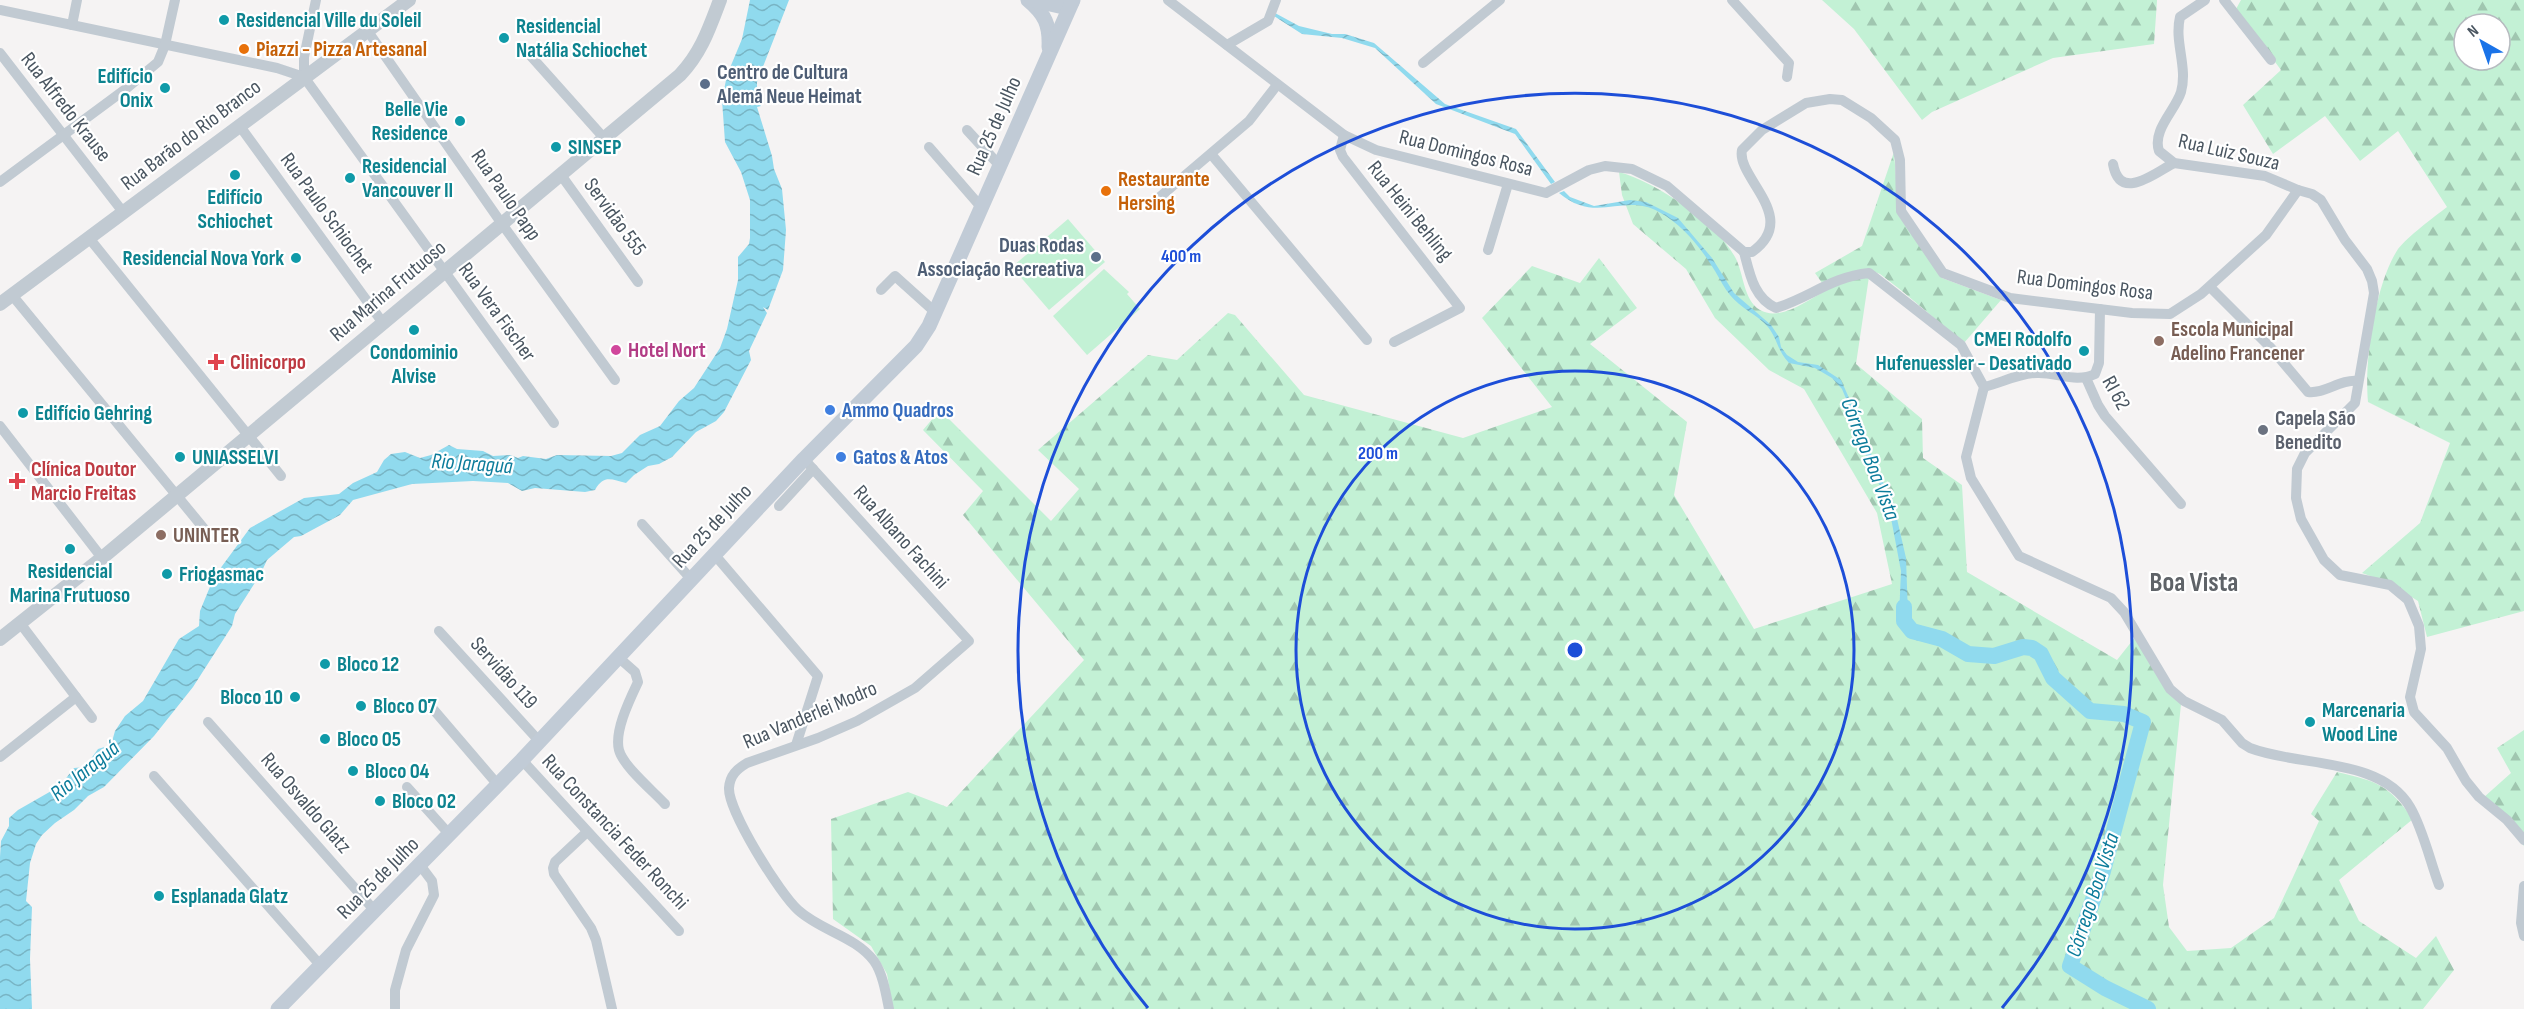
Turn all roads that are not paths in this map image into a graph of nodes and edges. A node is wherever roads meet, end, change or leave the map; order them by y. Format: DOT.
graph roads {
  1 [pos="77,0"];
  2 [pos="175,0"];
  3 [pos="316,0"];
  4 [pos="409,0"];
  5 [pos="720,0"];
  6 [pos="1029,0"];
  7 [pos="1168,0"];
  8 [pos="1276,0"];
  9 [pos="1500,0"];
  10 [pos="1732,0"];
  11 [pos="2205,0"];
  12 [pos="2224,0"];
  13 [pos="1073,1"];
  14 [pos="0,10"];
  15 [pos="72,25"];
  16 [pos="367,30"];
  17 [pos="165,45"];
  18 [pos="1227,45"];
  19 [pos="0,53"];
  20 [pos="529,54"];
  21 [pos="1048,56"];
  22 [pos="2271,60"];
  23 [pos="1424,63"];
  24 [pos="303,77"];
  25 [pos="1787,77"];
  26 [pos="1277,85"];
  27 [pos="239,124"];
  28 [pos="967,130"];
  29 [pos="1344,135"];
  30 [pos="63,136"];
  31 [pos="604,138"];
  32 [pos="929,147"];
  33 [pos="1211,154"];
  34 [pos="2174,163"];
  35 [pos="2113,164"];
  36 [pos="1000,166"];
  37 [pos="561,175"];
  38 [pos="0,182"];
  39 [pos="1508,184"];
  40 [pos="2298,190"];
  41 [pos="1155,201"];
  42 [pos="981,207"];
  43 [pos="123,212"];
  44 [pos="502,224"];
  45 [pos="89,238"];
  46 [pos="1488,250"];
  47 [pos="1744,252"];
  48 [pos="444,272"];
  49 [pos="638,282"];
  50 [pos="2210,287"];
  51 [pos="881,290"];
  52 [pos="12,295"];
  53 [pos="0,304"];
  54 [pos="2100,309"];
  55 [pos="935,312"];
  56 [pos="382,323"];
  57 [pos="1367,340"];
  58 [pos="1394,342"];
  59 [pos="2086,378"];
  60 [pos="615,380"];
  61 [pos="2358,381"];
  62 [pos="1984,387"];
  63 [pos="554,423"];
  64 [pos="0,426"];
  65 [pos="248,435"];
  66 [pos="808,464"];
  67 [pos="281,476"];
  68 [pos="177,495"];
  69 [pos="2181,504"];
  70 [pos="778,506"];
  71 [pos="642,524"];
  72 [pos="210,536"];
  73 [pos="714,554"];
  74 [pos="102,558"];
  75 [pos="691,579"];
  76 [pos="20,623"];
  77 [pos="439,631"];
  78 [pos="0,639"];
  79 [pos="969,641"];
  80 [pos="618,657"];
  81 [pos="76,697"];
  82 [pos="433,709"];
  83 [pos="92,718"];
  84 [pos="208,722"];
  85 [pos="540,742"];
  86 [pos="796,745"];
  87 [pos="0,757"];
  88 [pos="522,760"];
  89 [pos="154,776"];
  90 [pos="498,785"];
  91 [pos="407,787"];
  92 [pos="665,804"];
  93 [pos="587,831"];
  94 [pos="450,835"];
  95 [pos="2524,840"];
  96 [pos="420,865"];
  97 [pos="2439,885"];
  98 [pos="2524,886"];
  99 [pos="375,911"];
  100 [pos="679,931"];
  101 [pos="2524,936"];
  102 [pos="321,966"];
  103 [pos="278,1009"];
  104 [pos="395,1009"];
  105 [pos="612,1009"];
  106 [pos="889,1009"];
  1 -- 15 [label="street"];
  2 -- 17 [label="street"];
  3 -- 24 [label="street"];
  4 -- 16 [label="street, Rua Barão do Rio Branco"];
  5 -- 31 [label="street, Rua Marina Frutuoso"];
  6 -- 13 [label="main road"];
  6 -- 21 [label="main road"];
  7 -- 18 [label="street, Rua Domingos Rosa"];
  8 -- 18 [label="street"];
  9 -- 23 [label="street"];
  10 -- 25 [label="street"];
  11 -- 34 [label="street, Rua Luiz Souza"];
  12 -- 22 [label="street"];
  13 -- 21 [label="main road, Rua 25 de Julho"];
  14 -- 15 [label="street"];
  15 -- 17 [label="street"];
  16 -- 24 [label="street, Rua Barão do Rio Branco"];
  16 -- 44 [label="street, Rua Paulo Papp"];
  17 -- 24 [label="street"];
  17 -- 30 [label="street"];
  18 -- 26 [label="street, Rua Domingos Rosa"];
  19 -- 30 [label="street, Rua Alfredo Krause"];
  20 -- 31 [label="street"];
  21 -- 36 [label="main road, Rua 25 de Julho"];
  24 -- 27 [label="street, Rua Barão do Rio Branco"];
  24 -- 48 [label="street, Rua Vera Fischer"];
  26 -- 29 [label="street, Rua Domingos Rosa"];
  26 -- 33 [label="street"];
  27 -- 43 [label="street, Rua Barão do Rio Branco"];
  27 -- 56 [label="street, Rua Paulo Schiochet"];
  28 -- 36 [label="street"];
  29 -- 39 [label="street, Rua Domingos Rosa"];
  29 -- 58 [label="street, Rua Heini Behling"];
  30 -- 38 [label="street"];
  30 -- 43 [label="street, Rua Alfredo Krause"];
  31 -- 37 [label="street, Rua Marina Frutuoso"];
  32 -- 42 [label="street"];
  33 -- 41 [label="street"];
  33 -- 57 [label="street"];
  34 -- 35 [label="street"];
  34 -- 40 [label="street, Rua Luiz Souza"];
  36 -- 42 [label="main road, Rua 25 de Julho"];
  37 -- 44 [label="street, Rua Marina Frutuoso"];
  37 -- 49 [label="street, Servidão 555"];
  39 -- 46 [label="street"];
  39 -- 47 [label="street, Rua Domingos Rosa"];
  40 -- 50 [label="street, Rua Domingos Rosa"];
  40 -- 61 [label="street"];
  42 -- 55 [label="main road, Rua 25 de Julho"];
  43 -- 45 [label="street, Rua Barão do Rio Branco"];
  44 -- 48 [label="street, Rua Marina Frutuoso"];
  44 -- 60 [label="street, Rua Paulo Papp"];
  45 -- 52 [label="street, Rua Barão do Rio Branco"];
  45 -- 65 [label="street"];
  47 -- 54 [label="street, Rua Domingos Rosa"];
  47 -- 62 [label="street"];
  48 -- 56 [label="street, Rua Marina Frutuoso"];
  48 -- 63 [label="street, Rua Vera Fischer"];
  50 -- 54 [label="street, Rua Domingos Rosa"];
  50 -- 61 [label="street"];
  51 -- 55 [label="street"];
  52 -- 53 [label="street, Rua Barão do Rio Branco"];
  52 -- 68 [label="street"];
  54 -- 59 [label="street"];
  55 -- 66 [label="main road, Rua 25 de Julho"];
  56 -- 65 [label="street, Rua Marina Frutuoso"];
  59 -- 62 [label="street, RI 62"];
  59 -- 69 [label="street, RI 62"];
  61 -- 95 [label="street"];
  62 -- 97 [label="street"];
  64 -- 74 [label="street"];
  65 -- 67 [label="street"];
  65 -- 68 [label="street, Rua Marina Frutuoso"];
  66 -- 70 [label="street"];
  66 -- 73 [label="main road, Rua 25 de Julho"];
  66 -- 79 [label="street, Rua Albano Fachini"];
  68 -- 72 [label="street"];
  68 -- 74 [label="street, Rua Marina Frutuoso"];
  71 -- 75 [label="street"];
  73 -- 75 [label="main road, Rua 25 de Julho"];
  73 -- 86 [label="street"];
  74 -- 76 [label="street, Rua Marina Frutuoso"];
  75 -- 80 [label="main road, Rua 25 de Julho"];
  76 -- 78 [label="street, Rua Marina Frutuoso"];
  76 -- 81 [label="street"];
  77 -- 85 [label="street, Servidão 119"];
  79 -- 86 [label="street, Rua Vanderlei Modro"];
  80 -- 85 [label="main road, Rua 25 de Julho"];
  80 -- 92 [label="street"];
  81 -- 83 [label="street"];
  81 -- 87 [label="street"];
  82 -- 90 [label="street"];
  84 -- 99 [label="street, Rua Osvaldo Glatz"];
  85 -- 88 [label="main road, Rua 25 de Julho"];
  86 -- 106 [label="street, Rua Vanderlei Modro"];
  88 -- 90 [label="main road, Rua 25 de Julho"];
  88 -- 93 [label="street, Rua Constancia Feder Ronchi"];
  89 -- 102 [label="street"];
  90 -- 94 [label="main road, Rua 25 de Julho"];
  91 -- 94 [label="street"];
  93 -- 100 [label="street, Rua Constancia Feder Ronchi"];
  93 -- 105 [label="street"];
  94 -- 96 [label="main road, Rua 25 de Julho"];
  96 -- 99 [label="main road, Rua 25 de Julho"];
  96 -- 104 [label="street"];
  98 -- 101 [label="street"];
  99 -- 102 [label="main road, Rua 25 de Julho"];
  102 -- 103 [label="main road, Rua 25 de Julho"];
}
